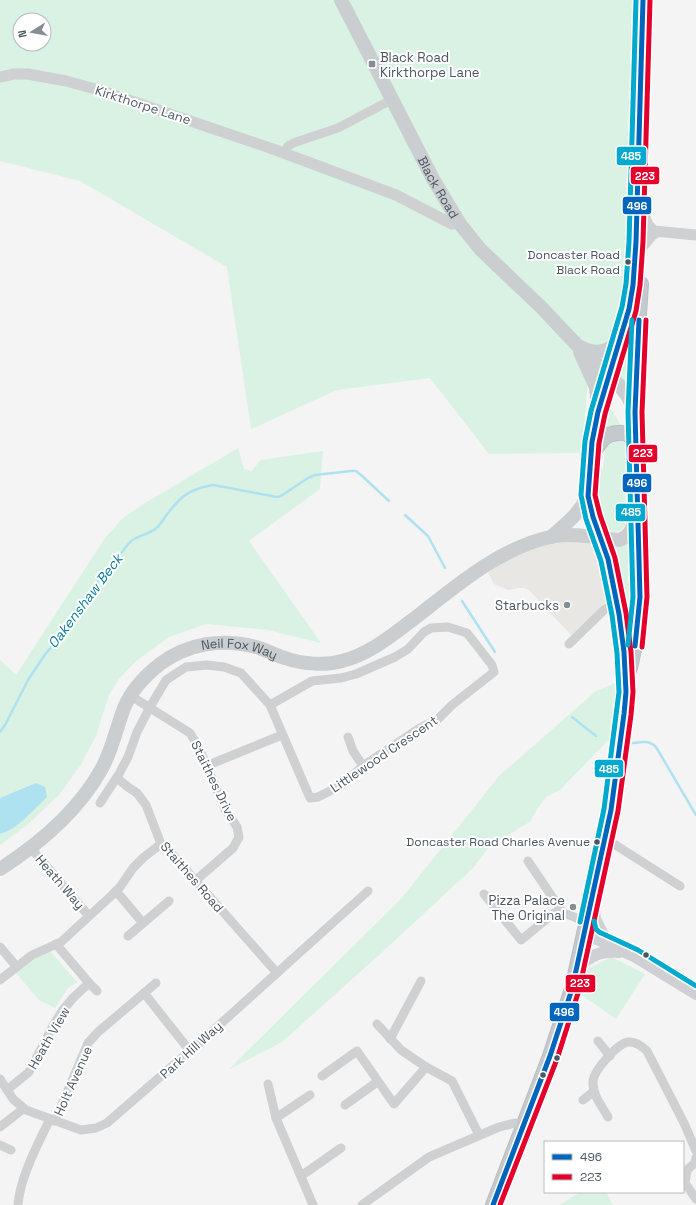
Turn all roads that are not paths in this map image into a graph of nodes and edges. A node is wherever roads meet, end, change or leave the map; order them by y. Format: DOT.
graph roads {
  1 [pos="341,0"];
  2 [pos="644,0"];
  3 [pos="0,77"];
  4 [pos="393,99"];
  5 [pos="640,127"];
  6 [pos="282,153"];
  7 [pos="460,224"];
  8 [pos="696,235"];
  9 [pos="646,236"];
  10 [pos="621,338"];
  11 [pos="576,344"];
  12 [pos="609,375"];
  13 [pos="598,412"];
  14 [pos="635,412"];
  15 [pos="636,445"];
  16 [pos="591,456"];
  17 [pos="588,496"];
  18 [pos="638,509"];
  19 [pos="551,537"];
  20 [pos="601,538"];
  21 [pos="640,569"];
  22 [pos="618,608"];
  23 [pos="569,644"];
  24 [pos="626,692"];
  25 [pos="131,696"];
  26 [pos="270,705"];
  27 [pos="150,707"];
  28 [pos="282,735"];
  29 [pos="348,737"];
  30 [pos="206,766"];
  31 [pos="363,766"];
  32 [pos="117,778"];
  33 [pos="100,803"];
  34 [pos="606,840"];
  35 [pos="161,844"];
  36 [pos="30,848"];
  37 [pos="528,861"];
  38 [pos="0,869"];
  39 [pos="195,881"];
  40 [pos="680,886"];
  41 [pos="116,891"];
  42 [pos="368,891"];
  43 [pos="484,894"];
  44 [pos="593,898"];
  45 [pos="169,901"];
  46 [pos="563,913"];
  47 [pos="89,916"];
  48 [pos="143,923"];
  49 [pos="587,923"];
  50 [pos="603,935"];
  51 [pos="128,936"];
  52 [pos="56,944"];
  53 [pos="0,947"];
  54 [pos="624,952"];
  55 [pos="16,966"];
  56 [pos="577,967"];
  57 [pos="277,973"];
  58 [pos="0,980"];
  59 [pos="421,981"];
  60 [pos="89,983"];
  61 [pos="156,983"];
  62 [pos="97,991"];
  63 [pos="144,992"];
  64 [pos="695,992"];
  65 [pos="377,1024"];
  66 [pos="390,1039"];
  67 [pos="598,1041"];
  68 [pos="190,1051"];
  69 [pos="610,1056"];
  70 [pos="426,1067"];
  71 [pos="322,1076"];
  72 [pos="0,1079"];
  73 [pos="377,1082"];
  74 [pos="268,1084"];
  75 [pos="7,1090"];
  76 [pos="594,1092"];
  77 [pos="310,1096"];
  78 [pos="583,1100"];
  79 [pos="345,1106"];
  80 [pos="24,1109"];
  81 [pos="608,1117"];
  82 [pos="276,1118"];
  83 [pos="53,1120"];
  84 [pos="522,1125"];
  85 [pos="0,1127"];
  86 [pos="479,1135"];
  87 [pos="0,1145"];
  88 [pos="341,1148"];
  89 [pos="11,1150"];
  90 [pos="696,1151"];
  91 [pos="696,1158"];
  92 [pos="301,1176"];
  93 [pos="696,1199"];
  94 [pos="18,1205"];
  95 [pos="313,1205"];
  96 [pos="362,1205"];
  97 [pos="493,1205"];
  1 -- 4 [label="main road, Black Road"];
  2 -- 5 [label="highway"];
  3 -- 6 [label="street, Kirkthorpe Lane"];
  4 -- 6 [label="street"];
  4 -- 7 [label="main road, Black Road"];
  5 -- 9 [label="highway"];
  5 -- 9 [label="highway"];
  6 -- 7 [label="street, Kirkthorpe Lane"];
  7 -- 11 [label="main road, Black Road"];
  8 -- 9 [label="street"];
  9 -- 10 [label="highway"];
  9 -- 14 [label="highway"];
  10 -- 11 [label="main road, Black Road"];
  10 -- 12 [label="highway"];
  11 -- 12 [label="main road, Black Road"];
  11 -- 13 [label="main road, Black Road"];
  12 -- 13 [label="highway"];
  12 -- 14 [label="main road, Black Road"];
  13 -- 16 [label="highway"];
  14 -- 15 [label="highway"];
  15 -- 16 [label="highway"];
  15 -- 18 [label="highway"];
  16 -- 17 [label="highway"];
  17 -- 19 [label="main road, Neil Fox Way"];
  17 -- 20 [label="highway"];
  18 -- 20 [label="main road, Neil Fox Way"];
  18 -- 21 [label="highway"];
  19 -- 20 [label="main road, Neil Fox Way"];
  19 -- 25 [label="main road, Neil Fox Way"];
  20 -- 22 [label="highway"];
  21 -- 22 [label="highway"];
  21 -- 24 [label="highway"];
  22 -- 23 [label="street"];
  22 -- 24 [label="highway"];
  24 -- 34 [label="highway"];
  25 -- 27 [label="street, Staithes Drive"];
  25 -- 36 [label="main road, Neil Fox Way"];
  26 -- 27 [label="street, Littlewood Crescent"];
  26 -- 28 [label="street, Littlewood Crescent"];
  26 -- 31 [label="street, Littlewood Crescent"];
  27 -- 30 [label="street, Staithes Drive"];
  27 -- 32 [label="street, Littlewood Crescent"];
  28 -- 30 [label="street"];
  28 -- 31 [label="street, Littlewood Crescent"];
  29 -- 31 [label="street"];
  30 -- 39 [label="street, Staithes Drive"];
  32 -- 33 [label="street, Littlewood Crescent"];
  32 -- 35 [label="street, Staithes Road"];
  34 -- 40 [label="street"];
  34 -- 44 [label="highway"];
  35 -- 39 [label="street, Staithes Road"];
  35 -- 41 [label="street"];
  36 -- 38 [label="main road, Neil Fox Way"];
  36 -- 47 [label="street, Heath Way"];
  37 -- 46 [label="street"];
  39 -- 57 [label="street, Staithes Road"];
  41 -- 47 [label="street"];
  41 -- 48 [label="street"];
  42 -- 57 [label="street, Park Hill Way"];
  43 -- 46 [label="street"];
  44 -- 49 [label="highway"];
  44 -- 50 [label="main road"];
  45 -- 48 [label="street"];
  46 -- 49 [label="street"];
  47 -- 52 [label="street"];
  48 -- 51 [label="street"];
  49 -- 50 [label="main road"];
  49 -- 54 [label="main road"];
  49 -- 56 [label="highway"];
  50 -- 54 [label="main road"];
  52 -- 55 [label="street"];
  52 -- 60 [label="street"];
  53 -- 55 [label="street"];
  54 -- 56 [label="main road"];
  54 -- 64 [label="main road"];
  55 -- 58 [label="street"];
  56 -- 84 [label="highway"];
  57 -- 68 [label="street, Park Hill Way"];
  59 -- 66 [label="street"];
  60 -- 62 [label="street"];
  60 -- 75 [label="street, Heath View"];
  61 -- 63 [label="street, Holt Avenue"];
  63 -- 68 [label="street"];
  63 -- 83 [label="street, Holt Avenue"];
  65 -- 66 [label="street"];
  66 -- 70 [label="street"];
  67 -- 69 [label="street"];
  68 -- 83 [label="street, Park Hill Way"];
  69 -- 76 [label="street"];
  69 -- 90 [label="street"];
  70 -- 73 [label="street"];
  70 -- 86 [label="street"];
  71 -- 73 [label="street"];
  72 -- 75 [label="street, Park Hill Way"];
  73 -- 79 [label="street"];
  74 -- 82 [label="street"];
  75 -- 80 [label="street, Park Hill Way"];
  76 -- 78 [label="street"];
  76 -- 81 [label="street"];
  77 -- 82 [label="street"];
  80 -- 83 [label="street, Park Hill Way"];
  80 -- 85 [label="street"];
  82 -- 92 [label="street"];
  83 -- 94 [label="street, Holt Avenue"];
  84 -- 86 [label="street"];
  84 -- 97 [label="highway"];
  86 -- 96 [label="street"];
  87 -- 89 [label="street"];
  88 -- 92 [label="street"];
  91 -- 93 [label="street"];
  92 -- 95 [label="street"];
}
